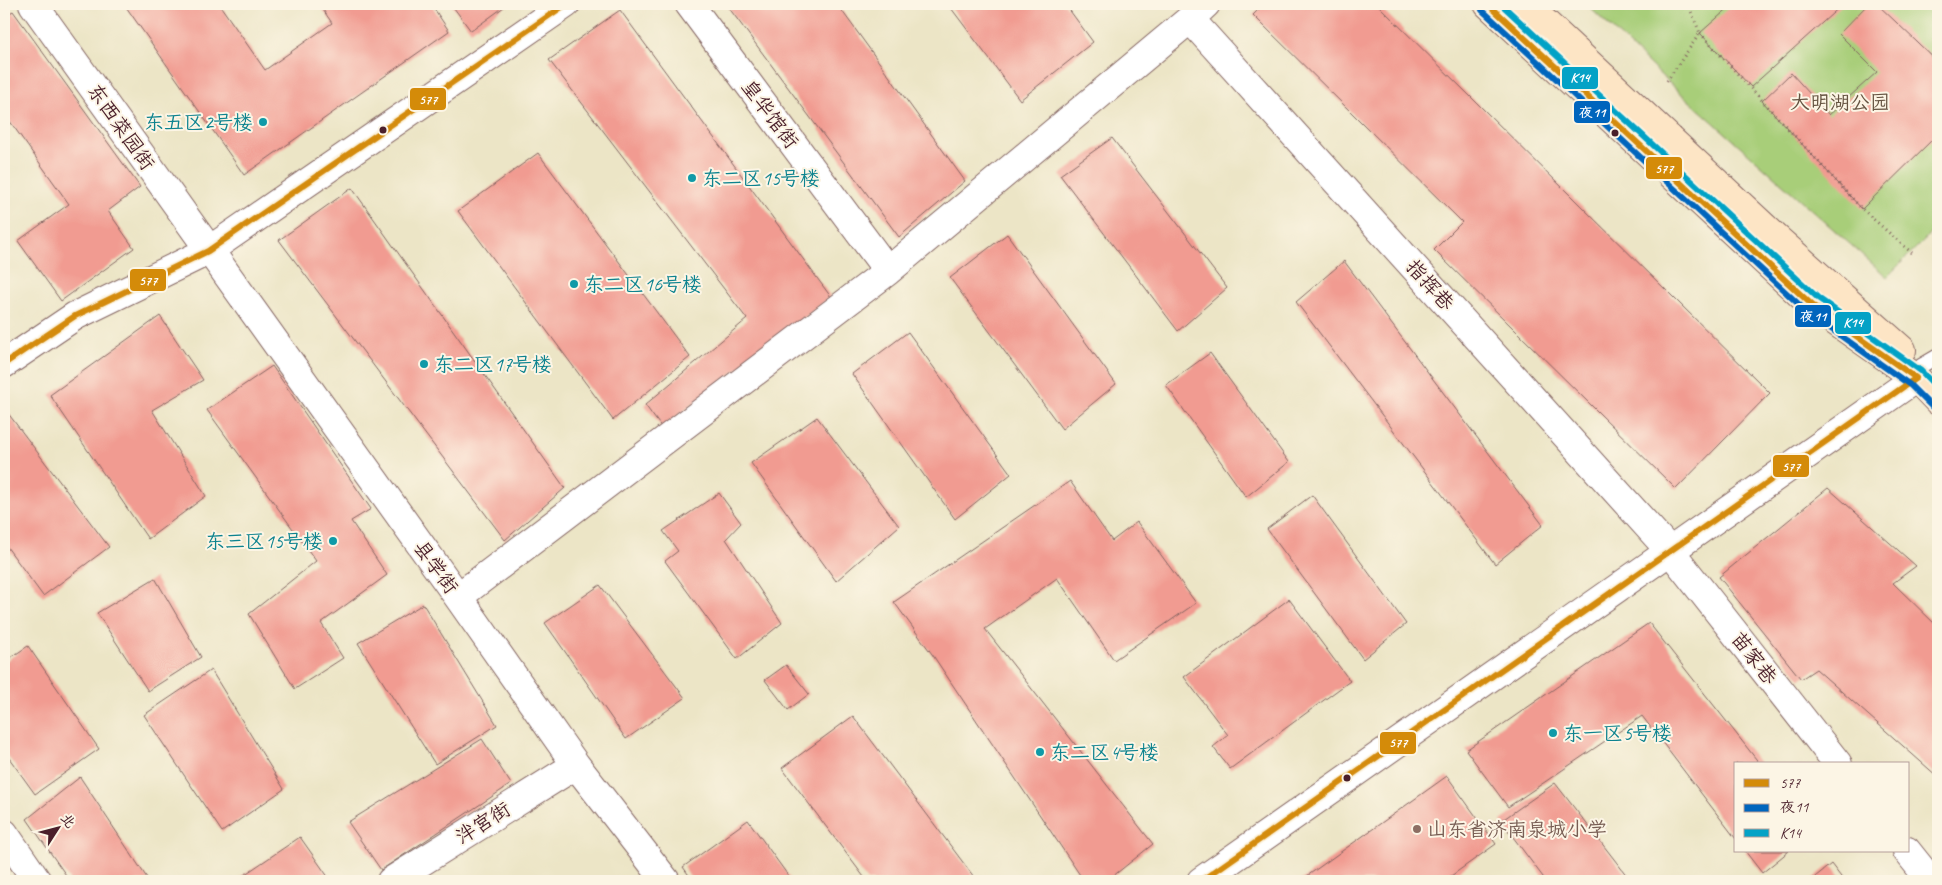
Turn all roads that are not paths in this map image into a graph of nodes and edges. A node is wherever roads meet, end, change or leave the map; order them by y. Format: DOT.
graph roads {
  1 [pos="33,4"];
  2 [pos="566,4"];
  3 [pos="689,4"];
  4 [pos="1488,4"];
  5 [pos="1525,4"];
  6 [pos="1198,11"];
  7 [pos="208,251"];
  8 [pos="888,272"];
  9 [pos="4,364"];
  10 [pos="1928,371"];
  11 [pos="1938,401"];
  12 [pos="1671,552"];
  13 [pos="458,597"];
  14 [pos="1836,762"];
  15 [pos="576,765"];
  16 [pos="5,838"];
  17 [pos="1908,852"];
  18 [pos="37,881"];
  19 [pos="391,881"];
  20 [pos="666,881"];
  21 [pos="1201,881"];
  22 [pos="1930,881"];
  1 -- 7 [label="street, 东西菜园街"];
  2 -- 7 [label="street"];
  3 -- 8 [label="street, 皇华馆街"];
  4 -- 10 [label="main road"];
  5 -- 10 [label="main road"];
  6 -- 8 [label="street"];
  6 -- 12 [label="street, 指挥巷"];
  7 -- 9 [label="street"];
  7 -- 13 [label="street, 县学街"];
  8 -- 13 [label="street"];
  10 -- 11 [label="main road"];
  10 -- 12 [label="street"];
  12 -- 14 [label="street, 苗家巷"];
  12 -- 21 [label="street"];
  13 -- 15 [label="street, 县学街"];
  15 -- 19 [label="street, 泮宫街"];
  15 -- 20 [label="street, 县学街"];
  16 -- 18 [label="street"];
  17 -- 22 [label="street"];
}
